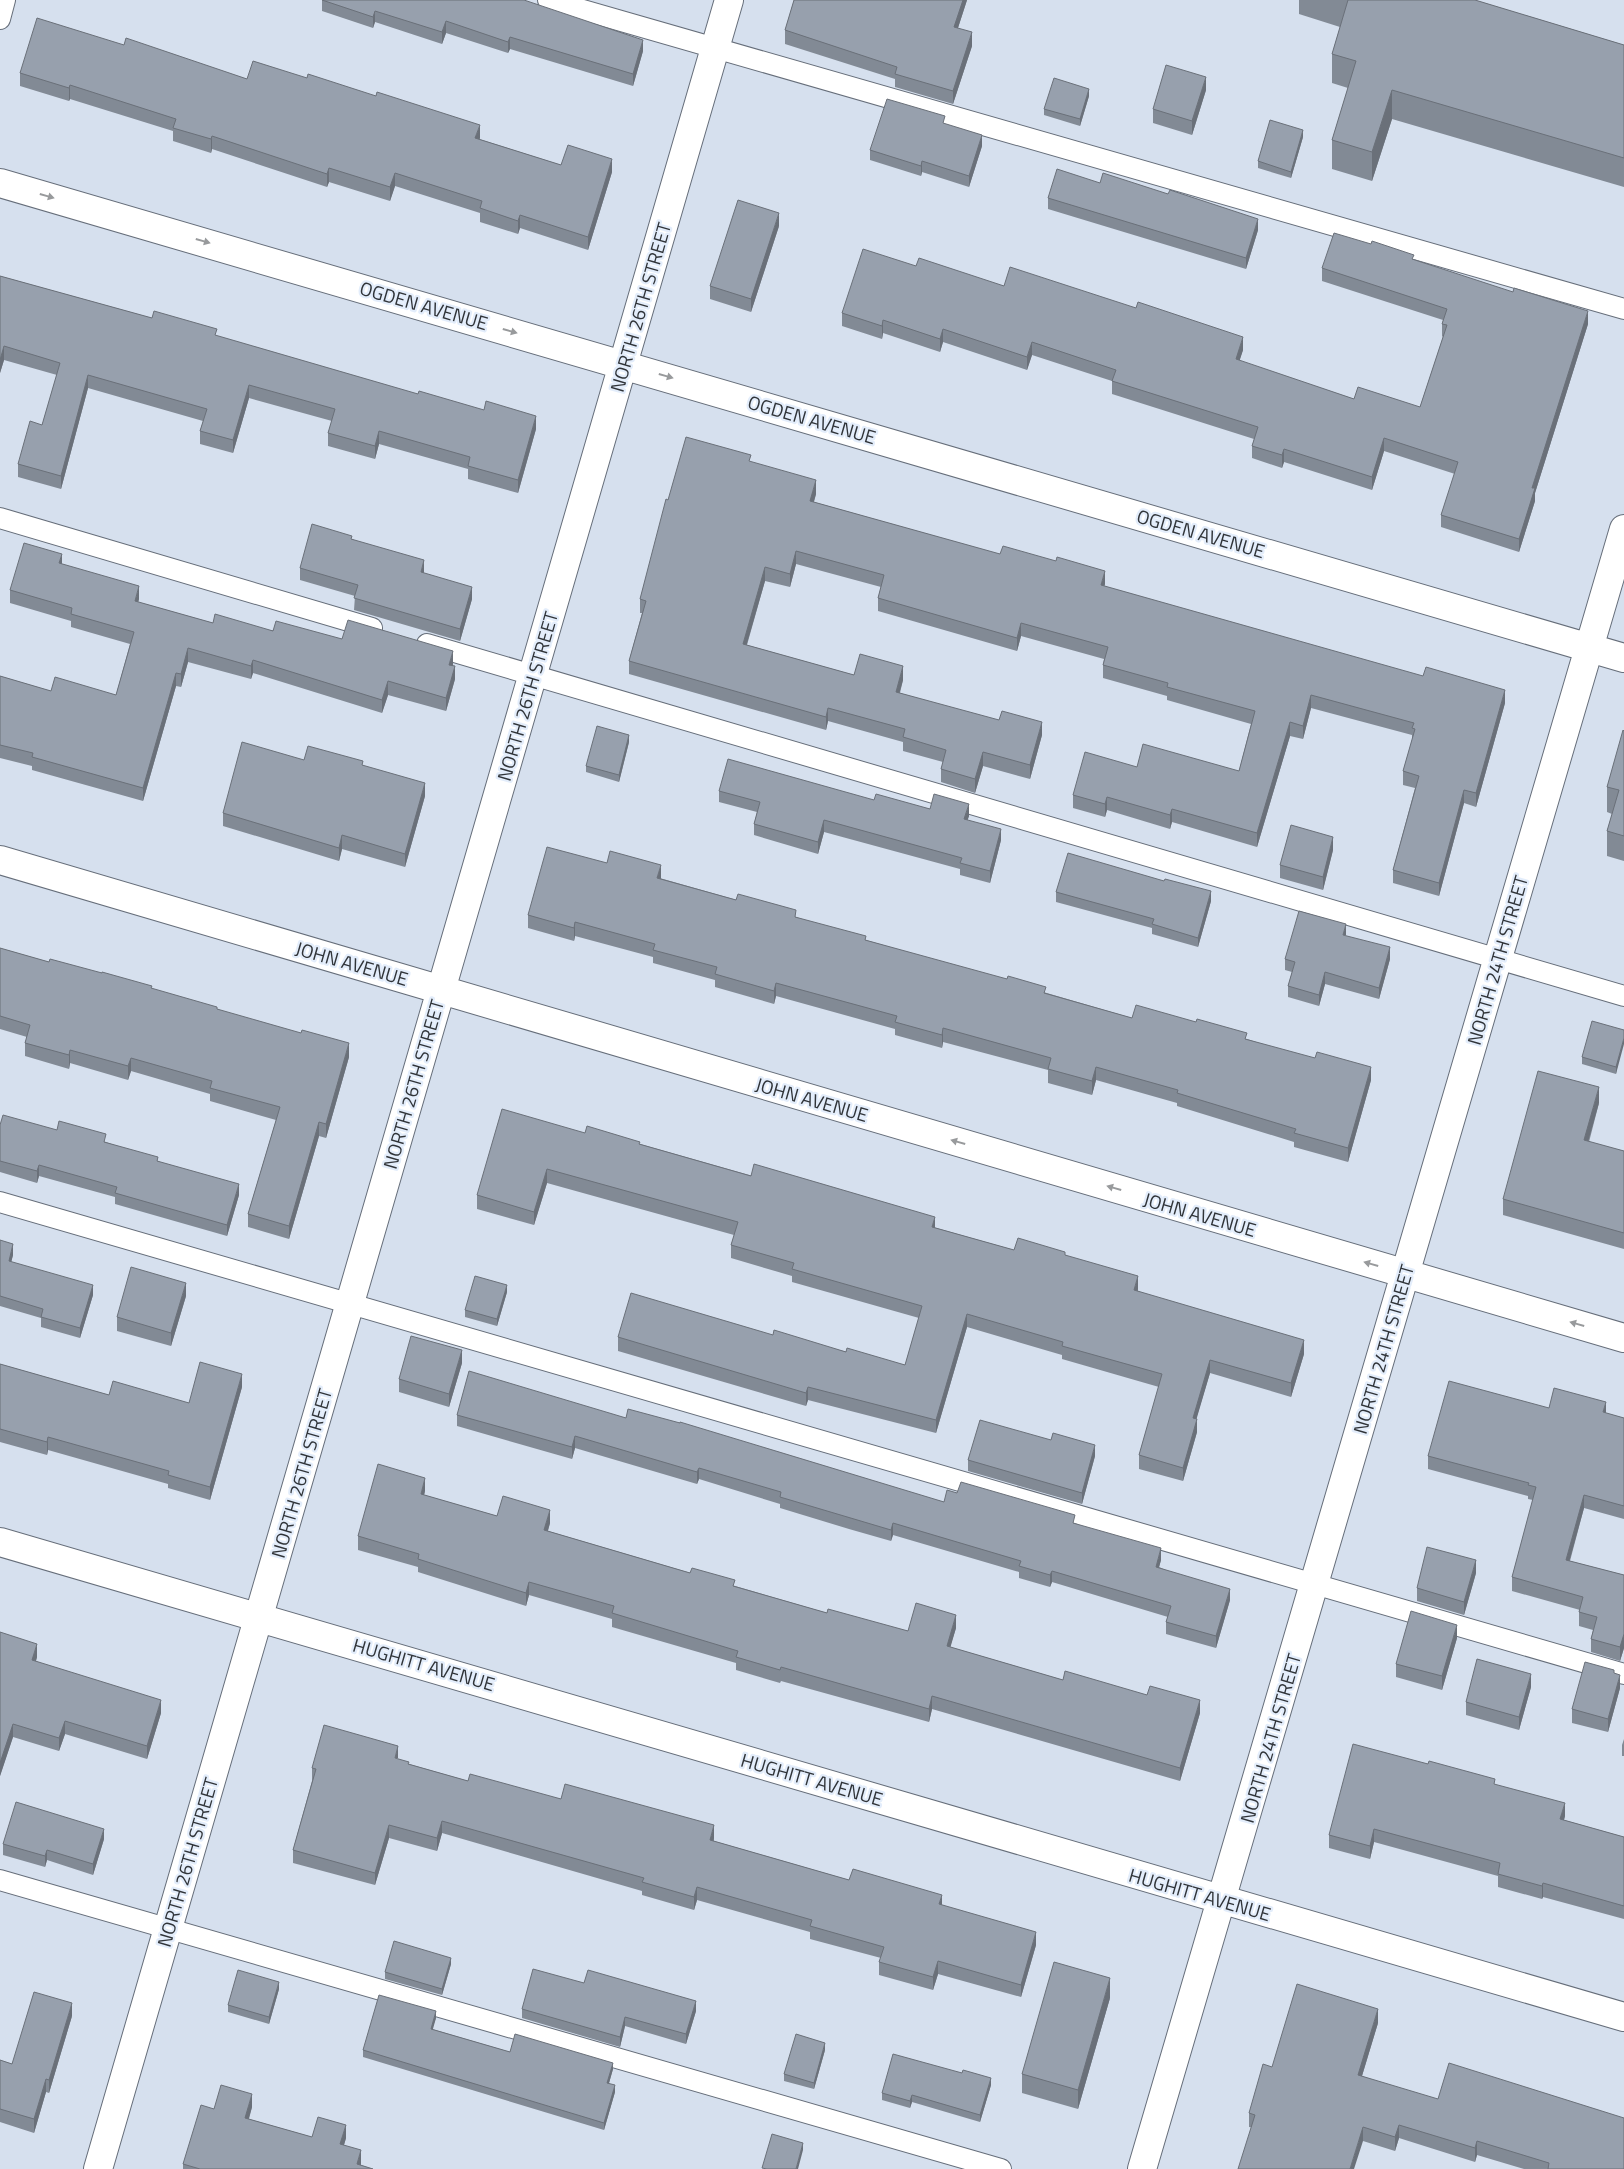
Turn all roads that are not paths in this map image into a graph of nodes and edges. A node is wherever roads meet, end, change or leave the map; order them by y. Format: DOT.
graph roads {
  1 [pos="5,0"];
  2 [pos="548,0"];
  3 [pos="729,0"];
  4 [pos="0,19"];
  5 [pos="715,48"];
  6 [pos="0,182"];
  7 [pos="1624,309"];
  8 [pos="623,363"];
  9 [pos="0,518"];
  10 [pos="1624,529"];
  11 [pos="1590,648"];
  12 [pos="1624,658"];
  13 [pos="532,676"];
  14 [pos="0,860"];
  15 [pos="1497,958"];
  16 [pos="441,990"];
  17 [pos="1624,996"];
  18 [pos="0,1202"];
  19 [pos="1405,1274"];
  20 [pos="350,1304"];
  21 [pos="1624,1338"];
  22 [pos="0,1542"];
  23 [pos="1315,1582"];
  24 [pos="259,1616"];
  25 [pos="1624,1674"];
  26 [pos="0,1880"];
  27 [pos="1222,1900"];
  28 [pos="168,1930"];
  29 [pos="1624,2017"];
  30 [pos="98,2169"];
  31 [pos="1001,2169"];
  32 [pos="1142,2169"];
  1 -- 4 [label="lane"];
  2 -- 5 [label="lane"];
  3 -- 5 [label="street, NORTH 26TH STREET"];
  5 -- 7 [label="lane"];
  5 -- 8 [label="street, NORTH 26TH STREET"];
  6 -- 8 [label="street, OGDEN AVENUE, one-way"];
  8 -- 11 [label="street, OGDEN AVENUE, one-way"];
  8 -- 13 [label="street, NORTH 26TH STREET"];
  9 -- 13 [label="lane"];
  10 -- 11 [label="street, NORTH 24TH STREET"];
  11 -- 12 [label="street, OGDEN AVENUE"];
  11 -- 15 [label="street, NORTH 24TH STREET"];
  13 -- 15 [label="lane"];
  13 -- 16 [label="street, NORTH 26TH STREET"];
  14 -- 16 [label="street, JOHN AVENUE"];
  15 -- 17 [label="lane"];
  15 -- 19 [label="street, NORTH 24TH STREET"];
  19 -- 16 [label="street, JOHN AVENUE, one-way"];
  16 -- 20 [label="street, NORTH 26TH STREET"];
  18 -- 20 [label="lane"];
  21 -- 19 [label="street, JOHN AVENUE, one-way"];
  19 -- 23 [label="street, NORTH 24TH STREET"];
  20 -- 23 [label="lane"];
  20 -- 24 [label="street, NORTH 26TH STREET"];
  22 -- 24 [label="street, HUGHITT AVENUE"];
  23 -- 25 [label="lane"];
  23 -- 27 [label="street, NORTH 24TH STREET"];
  24 -- 27 [label="street, HUGHITT AVENUE"];
  24 -- 28 [label="street, NORTH 26TH STREET"];
  26 -- 28 [label="lane"];
  27 -- 29 [label="street, HUGHITT AVENUE"];
  27 -- 32 [label="street, NORTH 24TH STREET"];
  28 -- 30 [label="street, NORTH 26TH STREET"];
  28 -- 31 [label="lane"];
}
